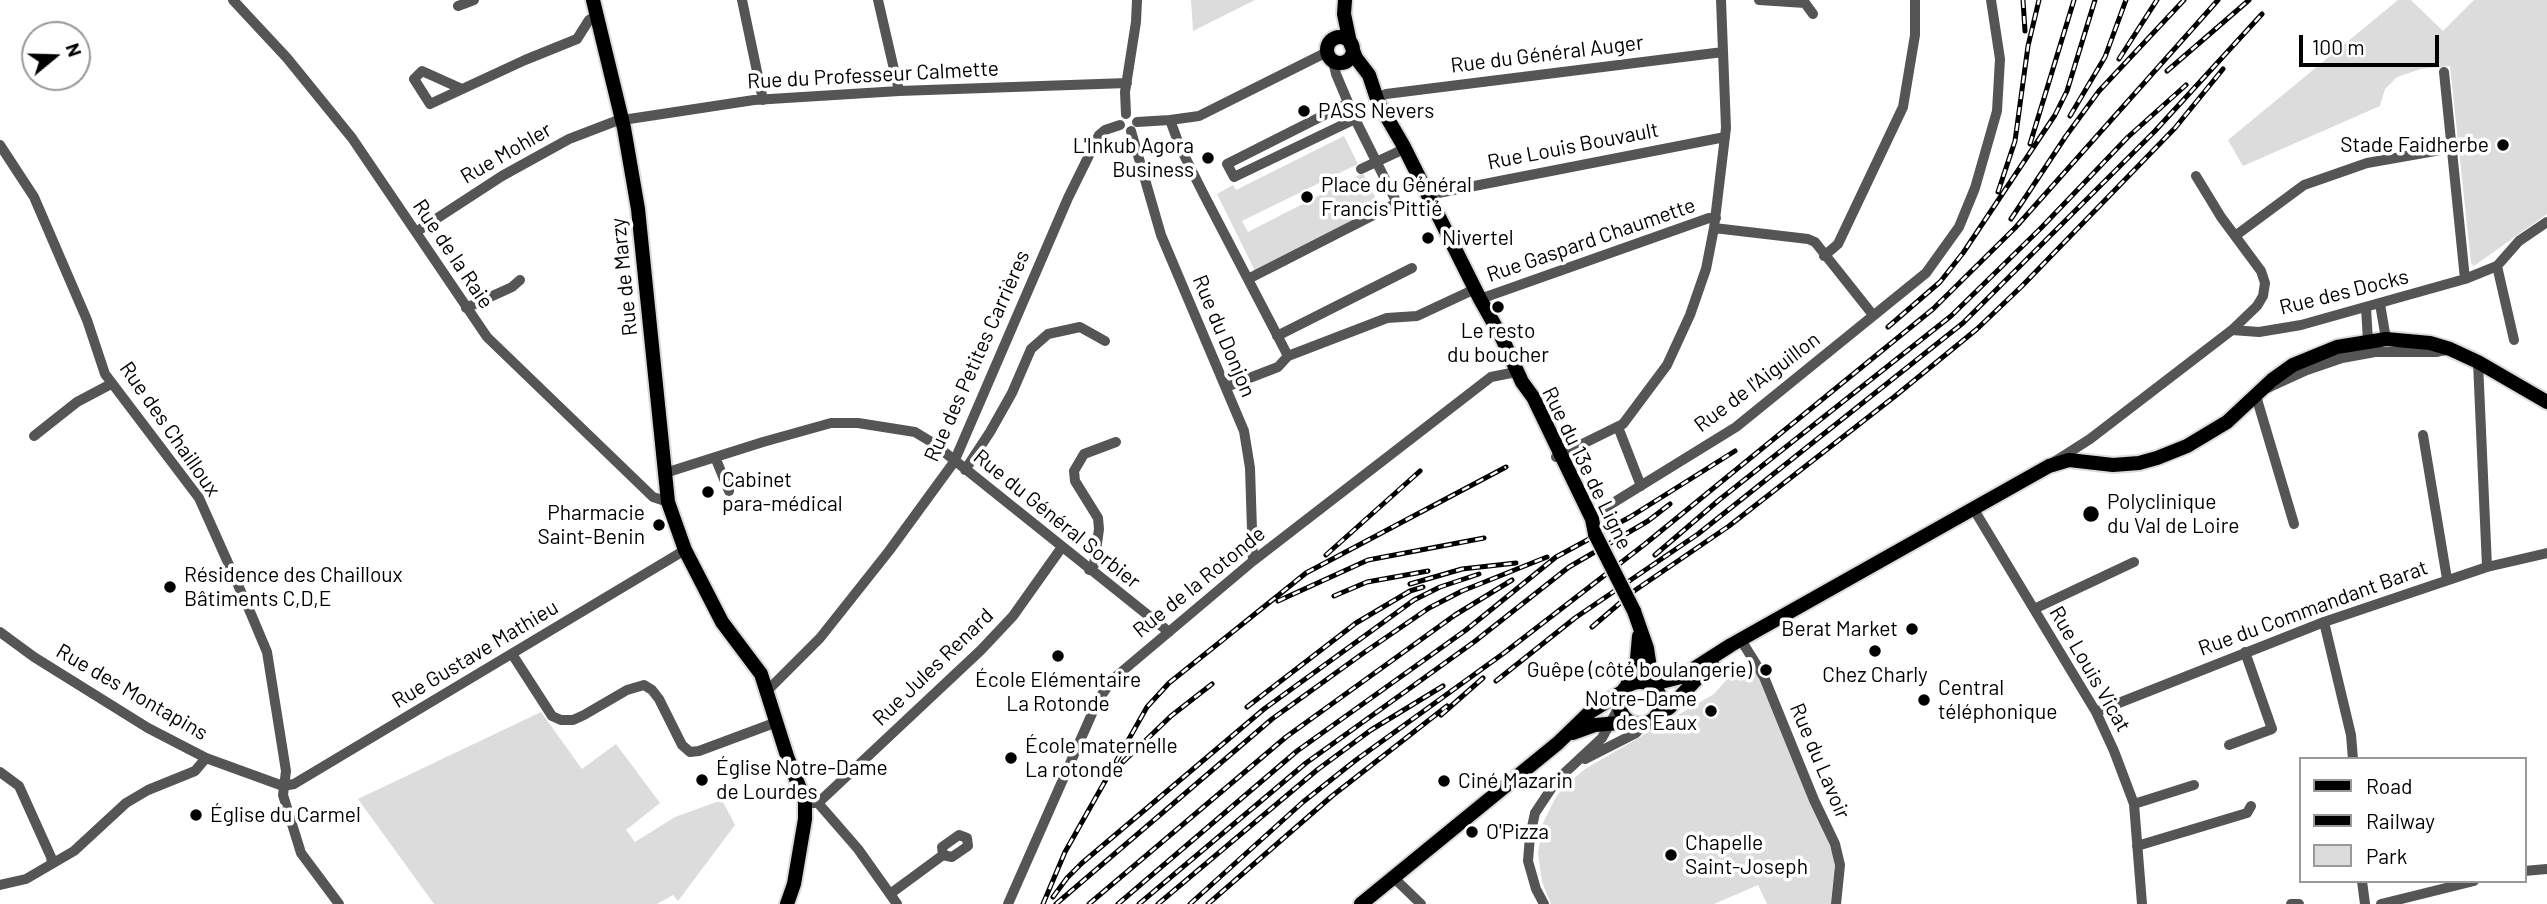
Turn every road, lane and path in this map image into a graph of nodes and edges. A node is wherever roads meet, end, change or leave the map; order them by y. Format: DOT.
graph roads {
  1 [pos="233,0"];
  2 [pos="474,0"];
  3 [pos="593,0"];
  4 [pos="742,0"];
  5 [pos="878,0"];
  6 [pos="1137,0"];
  7 [pos="1339,0"];
  8 [pos="1345,0"];
  9 [pos="1721,0"];
  10 [pos="1759,0"];
  11 [pos="1915,0"];
  12 [pos="1991,0"];
  13 [pos="458,6"];
  14 [pos="1813,14"];
  15 [pos="597,16"];
  16 [pos="1351,44"];
  17 [pos="1723,52"];
  18 [pos="1333,55"];
  19 [pos="2444,72"];
  20 [pos="1127,83"];
  21 [pos="462,89"];
  22 [pos="900,91"];
  23 [pos="763,100"];
  24 [pos="1377,100"];
  25 [pos="1348,103"];
  26 [pos="1126,114"];
  27 [pos="1355,119"];
  28 [pos="622,120"];
  29 [pos="1170,120"];
  30 [pos="1120,125"];
  31 [pos="1134,126"];
  32 [pos="1725,137"];
  33 [pos="0,145"];
  34 [pos="2452,148"];
  35 [pos="1404,149"];
  36 [pos="1376,161"];
  37 [pos="1361,169"];
  38 [pos="2196,176"];
  39 [pos="1428,195"];
  40 [pos="2547,222"];
  41 [pos="1715,223"];
  42 [pos="416,232"];
  43 [pos="2235,236"];
  44 [pos="1825,256"];
  45 [pos="2497,266"];
  46 [pos="1412,268"];
  47 [pos="1248,279"];
  48 [pos="2465,279"];
  49 [pos="520,280"];
  50 [pos="1477,294"];
  51 [pos="2380,304"];
  52 [pos="466,308"];
  53 [pos="2366,308"];
  54 [pos="1873,315"];
  55 [pos="1496,330"];
  56 [pos="2232,330"];
  57 [pos="1278,336"];
  58 [pos="2386,339"];
  59 [pos="2514,340"];
  60 [pos="1105,341"];
  61 [pos="2368,341"];
  62 [pos="2450,349"];
  63 [pos="1288,356"];
  64 [pos="2478,362"];
  65 [pos="1511,373"];
  66 [pos="111,384"];
  67 [pos="1226,387"];
  68 [pos="2258,393"];
  69 [pos="2547,402"];
  70 [pos="1618,427"];
  71 [pos="2423,435"];
  72 [pos="34,436"];
  73 [pos="1548,438"];
  74 [pos="1116,442"];
  75 [pos="1563,454"];
  76 [pos="715,457"];
  77 [pos="954,462"];
  78 [pos="2049,466"];
  79 [pos="965,470"];
  80 [pos="666,473"];
  81 [pos="1641,486"];
  82 [pos="729,491"];
  83 [pos="668,502"];
  84 [pos="1973,508"];
  85 [pos="2294,524"];
  86 [pos="1593,527"];
  87 [pos="1062,547"];
  88 [pos="685,550"];
  89 [pos="2547,553"];
  90 [pos="1253,561"];
  91 [pos="2134,562"];
  92 [pos="2487,567"];
  93 [pos="1089,570"];
  94 [pos="2447,579"];
  95 [pos="2034,609"];
  96 [pos="1636,618"];
  97 [pos="2324,622"];
  98 [pos="0,632"];
  99 [pos="1169,632"];
  100 [pos="1736,643"];
  101 [pos="2245,652"];
  102 [pos="512,654"];
  103 [pos="1649,685"];
  104 [pos="1624,690"];
  105 [pos="767,691"];
  106 [pos="1619,707"];
  107 [pos="2096,712"];
  108 [pos="1644,720"];
  109 [pos="777,722"];
  110 [pos="1609,723"];
  111 [pos="1569,734"];
  112 [pos="2229,745"];
  113 [pos="2353,757"];
  114 [pos="206,758"];
  115 [pos="1576,764"];
  116 [pos="0,772"];
  117 [pos="2194,785"];
  118 [pos="283,786"];
  119 [pos="812,803"];
  120 [pos="2134,804"];
  121 [pos="2250,806"];
  122 [pos="2137,846"];
  123 [pos="943,855"];
  124 [pos="52,863"];
  125 [pos="2547,869"];
  126 [pos="2526,872"];
  127 [pos="1394,878"];
  128 [pos="2362,883"];
  129 [pos="2466,883"];
  130 [pos="0,885"];
  131 [pos="893,899"];
  132 [pos="339,904"];
  133 [pos="787,904"];
  134 [pos="1008,904"];
  135 [pos="1361,904"];
  136 [pos="1421,904"];
  137 [pos="1544,904"];
  138 [pos="1836,904"];
  139 [pos="2142,904"];
  140 [pos="2291,904"];
  141 [pos="2299,904"];
  142 [pos="2365,904"];
  143 [pos="2381,904"];
  1 -- 42 [label="street, Rue de la Raie"];
  2 -- 13 [label="street"];
  3 -- 15 [label="main road, Rue de Marzy"];
  4 -- 23 [label="street"];
  5 -- 22 [label="street"];
  6 -- 20 [label="street"];
  7 -- 18 [label="main road"];
  8 -- 16 [label="main road, Rue du 13e de Ligne"];
  9 -- 17 [label="street"];
  10 -- 14 [label="street"];
  11 -- 44 [label="street"];
  12 -- 54 [label="street, Rue de l'Aiguillon"];
  15 -- 21 [label="street"];
  15 -- 28 [label="main road, Rue de Marzy"];
  16 -- 18 [label="main road"];
  16 -- 18 [label="main road"];
  16 -- 24 [label="main road, Rue du 13e de Ligne"];
  17 -- 24 [label="street, Rue du Général Auger"];
  17 -- 32 [label="street"];
  18 -- 24 [label="main road, Rue du 13e de Ligne"];
  18 -- 25 [label="street"];
  18 -- 29 [label="street"];
  19 -- 34 [label="street"];
  20 -- 22 [label="street, Rue du Professeur Calmette"];
  20 -- 26 [label="street"];
  22 -- 23 [label="street, Rue du Professeur Calmette"];
  23 -- 28 [label="street, Rue du Professeur Calmette"];
  24 -- 35 [label="main road, Rue du 13e de Ligne"];
  25 -- 27 [label="street"];
  25 -- 27 [label="street"];
  26 -- 30 [label="street"];
  26 -- 31 [label="street"];
  27 -- 36 [label="street"];
  28 -- 42 [label="street, Rue Mohler"];
  28 -- 80 [label="main road, Rue de Marzy"];
  29 -- 31 [label="street"];
  29 -- 47 [label="street"];
  30 -- 31 [label="street"];
  30 -- 77 [label="street, Rue des Petites Carrières"];
  31 -- 67 [label="street, Rue du Donjon"];
  32 -- 39 [label="street, Rue Louis Bouvault"];
  32 -- 41 [label="street"];
  33 -- 66 [label="street, Rue des Chailloux"];
  34 -- 43 [label="street"];
  34 -- 48 [label="street"];
  35 -- 36 [label="street"];
  35 -- 39 [label="main road, Rue du 13e de Ligne"];
  36 -- 37 [label="street"];
  36 -- 47 [label="street"];
  38 -- 43 [label="street"];
  39 -- 50 [label="main road, Rue du 13e de Ligne"];
  40 -- 45 [label="street, Rue des Docks"];
  41 -- 44 [label="street"];
  41 -- 50 [label="street, Rue Gaspard Chaumette"];
  41 -- 70 [label="street"];
  42 -- 52 [label="street, Rue de la Raie"];
  43 -- 56 [label="street"];
  44 -- 54 [label="street"];
  45 -- 48 [label="street, Rue des Docks"];
  45 -- 59 [label="street"];
  46 -- 57 [label="street"];
  47 -- 57 [label="street"];
  48 -- 51 [label="street, Rue des Docks"];
  49 -- 52 [label="street"];
  50 -- 55 [label="main road, Rue du 13e de Ligne"];
  50 -- 63 [label="street, Rue Gaspard Chaumette"];
  51 -- 53 [label="street, Rue des Docks"];
  51 -- 58 [label="street"];
  52 -- 83 [label="street, Rue de la Raie"];
  53 -- 56 [label="street, Rue des Docks"];
  53 -- 61 [label="street"];
  54 -- 81 [label="street, Rue de l'Aiguillon"];
  55 -- 65 [label="main road, Rue du 13e de Ligne"];
  55 -- 73 [label="main road, Rue du 13e de Ligne"];
  56 -- 78 [label="street"];
  57 -- 63 [label="street"];
  58 -- 61 [label="main road"];
  58 -- 62 [label="main road"];
  60 -- 79 [label="street"];
  61 -- 68 [label="main road"];
  62 -- 64 [label="main road"];
  62 -- 68 [label="street"];
  63 -- 67 [label="street, Rue Gaspard Chaumette"];
  64 -- 69 [label="main road"];
  64 -- 92 [label="street"];
  65 -- 73 [label="main road, Rue du 13e de Ligne"];
  65 -- 90 [label="street, Rue de la Rotonde"];
  66 -- 72 [label="street"];
  66 -- 118 [label="street, Rue des Chailloux"];
  67 -- 90 [label="street, Rue du Donjon"];
  68 -- 78 [label="main road"];
  68 -- 85 [label="street"];
  70 -- 75 [label="street"];
  70 -- 81 [label="street"];
  71 -- 94 [label="street"];
  73 -- 75 [label="main road, Rue du 13e de Ligne"];
  74 -- 93 [label="street"];
  75 -- 86 [label="main road, Rue du 13e de Ligne"];
  76 -- 77 [label="street, Rue du Général Sorbier"];
  76 -- 80 [label="street, Rue du Général Sorbier"];
  76 -- 82 [label="street"];
  77 -- 79 [label="street, Rue du Général Sorbier"];
  77 -- 105 [label="street, Rue des Petites Carrières"];
  78 -- 84 [label="main road"];
  79 -- 87 [label="street, Rue du Général Sorbier"];
  80 -- 83 [label="main road, Rue de Marzy"];
  81 -- 86 [label="street, Rue de l'Aiguillon"];
  83 -- 88 [label="main road, Rue de Marzy"];
  84 -- 95 [label="street, Rue Louis Vicat"];
  84 -- 100 [label="main road"];
  86 -- 96 [label="main road, Rue du 13e de Ligne, bridge"];
  87 -- 93 [label="street, Rue du Général Sorbier"];
  87 -- 119 [label="street, Rue Jules Renard"];
  88 -- 102 [label="street, Rue Gustave Mathieu"];
  88 -- 105 [label="main road, Rue de Marzy"];
  89 -- 92 [label="street, Rue du Commandant Barat"];
  90 -- 99 [label="street, Rue de la Rotonde"];
  91 -- 95 [label="street"];
  92 -- 94 [label="street, Rue du Commandant Barat"];
  93 -- 99 [label="street, Rue du Général Sorbier"];
  94 -- 97 [label="street, Rue du Commandant Barat"];
  95 -- 107 [label="street, Rue Louis Vicat"];
  96 -- 103 [label="main road, Rue du 13e de Ligne"];
  96 -- 104 [label="main road"];
  97 -- 101 [label="street, Rue du Commandant Barat"];
  97 -- 113 [label="street"];
  98 -- 114 [label="street, Rue des Montapins"];
  99 -- 134 [label="street, Rue de la Rotonde"];
  100 -- 103 [label="main road"];
  100 -- 108 [label="main road"];
  100 -- 138 [label="street, Rue du Lavoir"];
  101 -- 107 [label="street, Rue du Commandant Barat"];
  101 -- 112 [label="street"];
  102 -- 109 [label="street"];
  102 -- 118 [label="street, Rue Gustave Mathieu"];
  103 -- 104 [label="main road"];
  103 -- 108 [label="main road"];
  104 -- 106 [label="main road"];
  104 -- 111 [label="main road"];
  105 -- 109 [label="main road, Rue de Marzy"];
  106 -- 108 [label="main road"];
  106 -- 110 [label="street"];
  107 -- 120 [label="street, Rue Louis Vicat"];
  108 -- 110 [label="main road"];
  108 -- 115 [label="street"];
  109 -- 119 [label="main road, Rue de Marzy"];
  110 -- 111 [label="main road"];
  110 -- 115 [label="street"];
  111 -- 127 [label="main road"];
  114 -- 118 [label="street, Rue des Montapins"];
  114 -- 124 [label="street"];
  115 -- 137 [label="street"];
  116 -- 124 [label="street"];
  117 -- 120 [label="street"];
  118 -- 132 [label="street"];
  119 -- 131 [label="street"];
  119 -- 133 [label="main road"];
  120 -- 122 [label="street, Rue Louis Vicat"];
  121 -- 122 [label="street"];
  122 -- 139 [label="street, Rue Louis Vicat"];
  123 -- 131 [label="street"];
  124 -- 130 [label="street"];
  125 -- 126 [label="street"];
  127 -- 135 [label="main road"];
  127 -- 136 [label="street"];
  128 -- 142 [label="street"];
  129 -- 143 [label="street"];
  140 -- 141 [label="street"];
}
